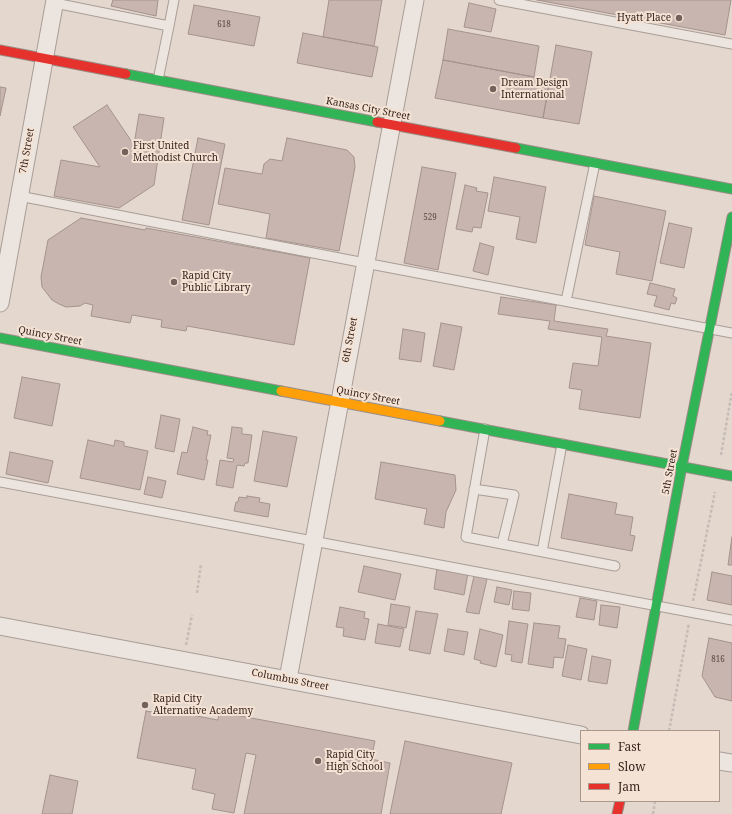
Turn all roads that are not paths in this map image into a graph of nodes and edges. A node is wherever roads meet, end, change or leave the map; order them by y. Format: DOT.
graph roads {
  1 [pos="174,0"];
  2 [pos="414,0"];
  3 [pos="499,0"];
  4 [pos="55,2"];
  5 [pos="169,26"];
  6 [pos="732,44"];
  7 [pos="0,50"];
  8 [pos="44,59"];
  9 [pos="158,80"];
  10 [pos="392,124"];
  11 [pos="595,163"];
  12 [pos="732,189"];
  13 [pos="19,196"];
  14 [pos="732,217"];
  15 [pos="365,263"];
  16 [pos="566,301"];
  17 [pos="0,303"];
  18 [pos="710,328"];
  19 [pos="732,333"];
  20 [pos="0,338"];
  21 [pos="339,402"];
  22 [pos="485,430"];
  23 [pos="562,444"];
  24 [pos="682,466"];
  25 [pos="732,476"];
  26 [pos="0,482"];
  27 [pos="474,489"];
  28 [pos="313,542"];
  29 [pos="502,544"];
  30 [pos="542,552"];
  31 [pos="615,566"];
  32 [pos="657,605"];
  33 [pos="732,620"];
  34 [pos="0,626"];
  35 [pos="288,680"];
  36 [pos="633,730"];
  37 [pos="580,735"];
  38 [pos="720,761"];
  39 [pos="732,763"];
  40 [pos="620,802"];
  41 [pos="618,814"];
  1 -- 5 [label="lane"];
  2 -- 10 [label="street, 6th Street"];
  3 -- 6 [label="lane"];
  4 -- 5 [label="lane"];
  4 -- 8 [label="street, 7th Street"];
  5 -- 9 [label="lane"];
  7 -- 8 [label="street, Kansas City Street"];
  8 -- 9 [label="street, Kansas City Street"];
  8 -- 13 [label="street, 7th Street"];
  9 -- 10 [label="street, Kansas City Street"];
  10 -- 11 [label="street, Kansas City Street"];
  10 -- 15 [label="street, 6th Street"];
  11 -- 12 [label="street, Kansas City Street"];
  11 -- 16 [label="lane"];
  13 -- 15 [label="lane"];
  13 -- 17 [label="street, 7th Street"];
  14 -- 18 [label="street, 5th Street"];
  15 -- 16 [label="lane"];
  15 -- 21 [label="street, 6th Street"];
  16 -- 18 [label="lane"];
  18 -- 19 [label="lane"];
  18 -- 24 [label="street, 5th Street"];
  20 -- 21 [label="street, Quincy Street"];
  21 -- 22 [label="street, Quincy Street"];
  21 -- 28 [label="street, 6th Street"];
  22 -- 23 [label="street, Quincy Street"];
  22 -- 27 [label="lane"];
  23 -- 24 [label="street, Quincy Street"];
  23 -- 30 [label="lane"];
  24 -- 25 [label="street, Quincy Street"];
  24 -- 32 [label="street, 5th Street"];
  26 -- 28 [label="lane"];
  27 -- 29 [label="lane"];
  27 -- 29 [label="lane"];
  28 -- 32 [label="lane"];
  28 -- 35 [label="street, 6th Street"];
  29 -- 30 [label="lane"];
  30 -- 31 [label="lane"];
  32 -- 33 [label="lane"];
  32 -- 36 [label="street, 5th Street"];
  34 -- 35 [label="street, Columbus Street"];
  35 -- 37 [label="street, Columbus Street"];
  38 -- 39 [label="street"];
  40 -- 41 [label="street"];
}
